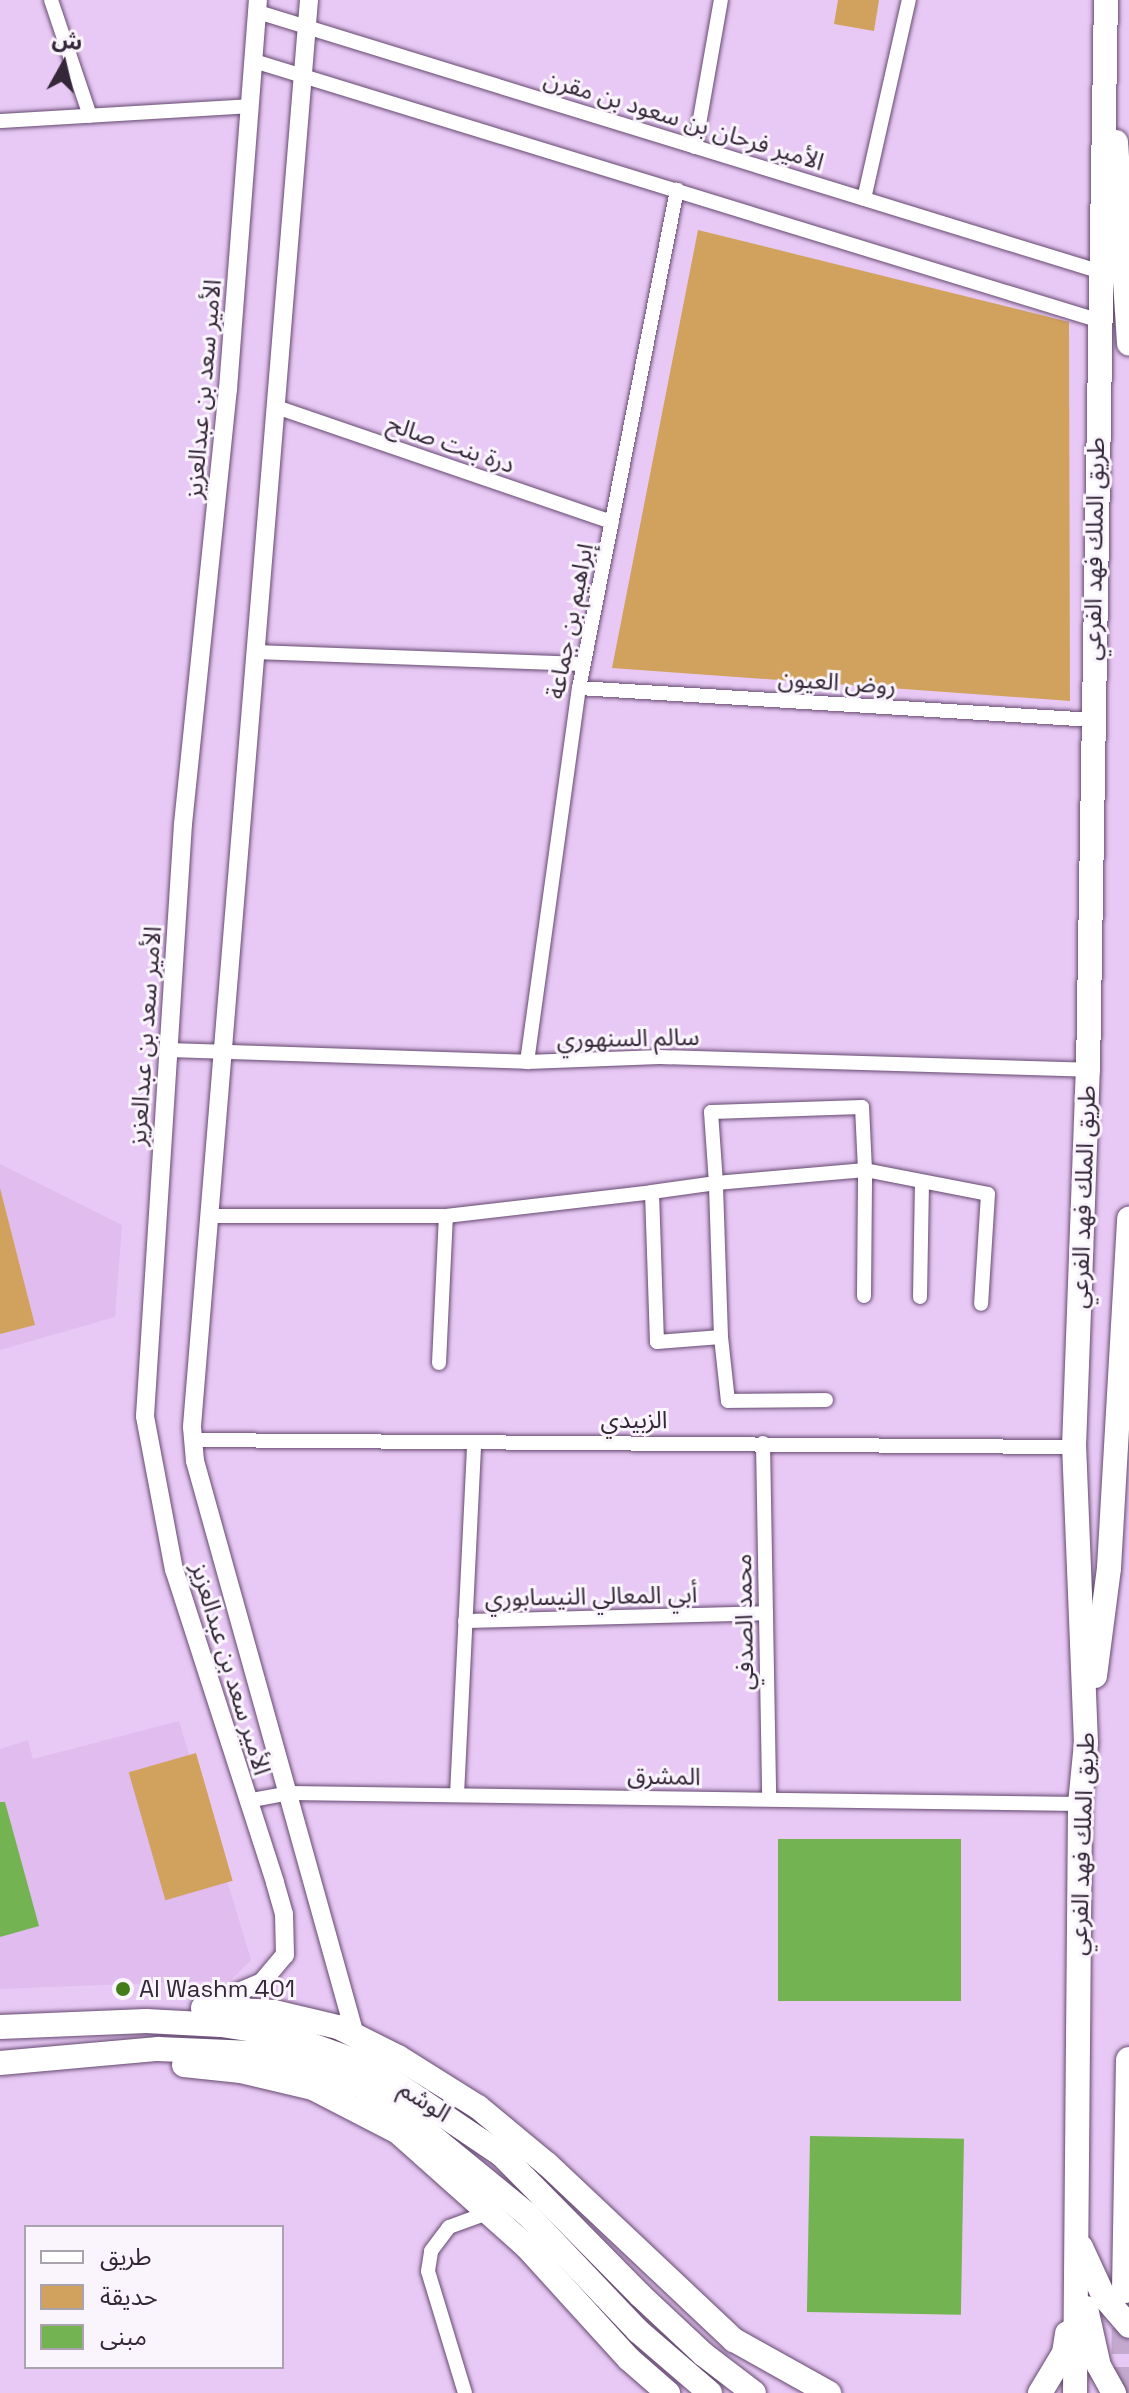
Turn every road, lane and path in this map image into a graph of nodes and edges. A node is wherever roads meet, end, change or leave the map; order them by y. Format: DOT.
graph roads {
  1 [pos="51,0"];
  2 [pos="309,0"];
  3 [pos="721,0"];
  4 [pos="909,0"];
  5 [pos="1106,0"];
  6 [pos="258,6"];
  7 [pos="307,27"];
  8 [pos="254,61"];
  9 [pos="304,76"];
  10 [pos="250,106"];
  11 [pos="90,116"];
  12 [pos="0,121"];
  13 [pos="695,147"];
  14 [pos="677,190"];
  15 [pos="864,199"];
  16 [pos="1098,271"];
  17 [pos="1097,320"];
  18 [pos="1129,344"];
  19 [pos="276,407"];
  20 [pos="612,522"];
  21 [pos="255,652"];
  22 [pos="583,664"];
  23 [pos="579,688"];
  24 [pos="1093,720"];
  25 [pos="169,1050"];
  26 [pos="221,1054"];
  27 [pos="527,1062"];
  28 [pos="1088,1070"];
  29 [pos="865,1170"];
  30 [pos="716,1183"];
  31 [pos="922,1183"];
  32 [pos="652,1192"];
  33 [pos="208,1216"];
  34 [pos="446,1216"];
  35 [pos="1129,1219"];
  36 [pos="864,1296"];
  37 [pos="920,1297"];
  38 [pos="981,1304"];
  39 [pos="721,1337"];
  40 [pos="439,1363"];
  41 [pos="826,1400"];
  42 [pos="193,1440"];
  43 [pos="474,1442"];
  44 [pos="763,1443"];
  45 [pos="1074,1447"];
  46 [pos="766,1613"];
  47 [pos="465,1621"];
  48 [pos="1086,1743"];
  49 [pos="290,1793"];
  50 [pos="457,1795"];
  51 [pos="769,1799"];
  52 [pos="247,1801"];
  53 [pos="1080,1804"];
  54 [pos="200,2008"];
  55 [pos="146,2021"];
  56 [pos="0,2027"];
  57 [pos="355,2035"];
  58 [pos="86,2056"];
  59 [pos="1129,2060"];
  60 [pos="0,2063"];
  61 [pos="1076,2146"];
  62 [pos="490,2212"];
  63 [pos="1081,2247"];
  64 [pos="1075,2279"];
  65 [pos="1125,2290"];
  66 [pos="1129,2326"];
  67 [pos="465,2393"];
  68 [pos="668,2393"];
  69 [pos="710,2393"];
  70 [pos="754,2393"];
  71 [pos="829,2393"];
  72 [pos="1040,2393"];
  73 [pos="1075,2393"];
  74 [pos="1114,2393"];
  1 -- 11 [label="street"];
  2 -- 7 [label="street, الأمير سعد بن عبدالعزيز"];
  3 -- 13 [label="street"];
  4 -- 15 [label="street"];
  5 -- 16 [label="main road, طريق الملك فهد الفرعي"];
  5 -- 18 [label="main road"];
  6 -- 7 [label="street, الأمير فرحان بن سعود بن مقرن"];
  6 -- 8 [label="street, الأمير سعد بن عبدالعزيز"];
  7 -- 9 [label="street, الأمير سعد بن عبدالعزيز"];
  7 -- 13 [label="street, الأمير فرحان بن سعود بن مقرن"];
  8 -- 9 [label="street"];
  8 -- 10 [label="street, الأمير سعد بن عبدالعزيز"];
  9 -- 14 [label="street"];
  9 -- 19 [label="street, الأمير سعد بن عبدالعزيز"];
  10 -- 11 [label="street"];
  10 -- 25 [label="street, الأمير سعد بن عبدالعزيز"];
  11 -- 12 [label="street"];
  13 -- 15 [label="street, الأمير فرحان بن سعود بن مقرن"];
  14 -- 17 [label="street"];
  14 -- 20 [label="street, إبراهيم بن جماعة"];
  15 -- 16 [label="street, الأمير فرحان بن سعود بن مقرن"];
  16 -- 17 [label="main road, طريق الملك فهد الفرعي"];
  17 -- 24 [label="main road, طريق الملك فهد الفرعي"];
  19 -- 20 [label="street, درة بنت صالح"];
  19 -- 21 [label="street, الأمير سعد بن عبدالعزيز"];
  20 -- 22 [label="street, إبراهيم بن جماعة"];
  21 -- 22 [label="street"];
  21 -- 26 [label="street, الأمير سعد بن عبدالعزيز"];
  22 -- 23 [label="street, إبراهيم بن جماعة"];
  23 -- 24 [label="street, روض العيون"];
  23 -- 27 [label="street, إبراهيم بن جماعة"];
  24 -- 28 [label="main road, طريق الملك فهد الفرعي"];
  25 -- 26 [label="street, سالم السنهوري"];
  25 -- 52 [label="street, الأمير سعد بن عبدالعزيز"];
  26 -- 27 [label="street, سالم السنهوري"];
  26 -- 33 [label="street, الأمير سعد بن عبدالعزيز"];
  27 -- 28 [label="street, سالم السنهوري"];
  28 -- 45 [label="main road, طريق الملك فهد الفرعي"];
  29 -- 30 [label="street"];
  29 -- 30 [label="street"];
  29 -- 31 [label="street"];
  29 -- 36 [label="street"];
  30 -- 32 [label="street"];
  30 -- 39 [label="street"];
  31 -- 37 [label="street"];
  31 -- 38 [label="street"];
  32 -- 34 [label="street"];
  32 -- 39 [label="street"];
  33 -- 34 [label="street"];
  33 -- 42 [label="street, الأمير سعد بن عبدالعزيز"];
  34 -- 40 [label="street"];
  35 -- 48 [label="main road"];
  39 -- 41 [label="street"];
  42 -- 43 [label="street, الزبيدي"];
  42 -- 49 [label="street, الأمير سعد بن عبدالعزيز"];
  43 -- 44 [label="street, الزبيدي"];
  43 -- 47 [label="street"];
  44 -- 45 [label="street, الزبيدي"];
  44 -- 46 [label="street, محمد الصدفي"];
  45 -- 48 [label="main road, طريق الملك فهد الفرعي"];
  46 -- 47 [label="street, أبي المعالي النيسابوري"];
  46 -- 51 [label="street, محمد الصدفي"];
  47 -- 50 [label="street"];
  48 -- 53 [label="main road, طريق الملك فهد الفرعي"];
  49 -- 50 [label="street, المشرق"];
  49 -- 52 [label="street, المشرق"];
  49 -- 57 [label="street, الأمير سعد بن عبدالعزيز"];
  50 -- 51 [label="street, المشرق"];
  51 -- 53 [label="street, المشرق"];
  52 -- 54 [label="street, الأمير سعد بن عبدالعزيز"];
  53 -- 61 [label="main road, طريق الملك فهد الفرعي"];
  54 -- 55 [label="main road"];
  54 -- 57 [label="main road"];
  55 -- 56 [label="main road, الوشم"];
  55 -- 70 [label="main road, الوشم"];
  57 -- 71 [label="main road"];
  58 -- 60 [label="main road, الوشم"];
  58 -- 62 [label="main road"];
  58 -- 69 [label="main road, الوشم"];
  59 -- 65 [label="highway"];
  61 -- 63 [label="main road"];
  61 -- 64 [label="main road, طريق الملك فهد الفرعي"];
  62 -- 67 [label="street"];
  62 -- 68 [label="main road"];
  63 -- 66 [label="main road"];
  63 -- 74 [label="main road"];
  64 -- 72 [label="main road"];
  64 -- 73 [label="main road, طريق الملك فهد الفرعي"];
}
